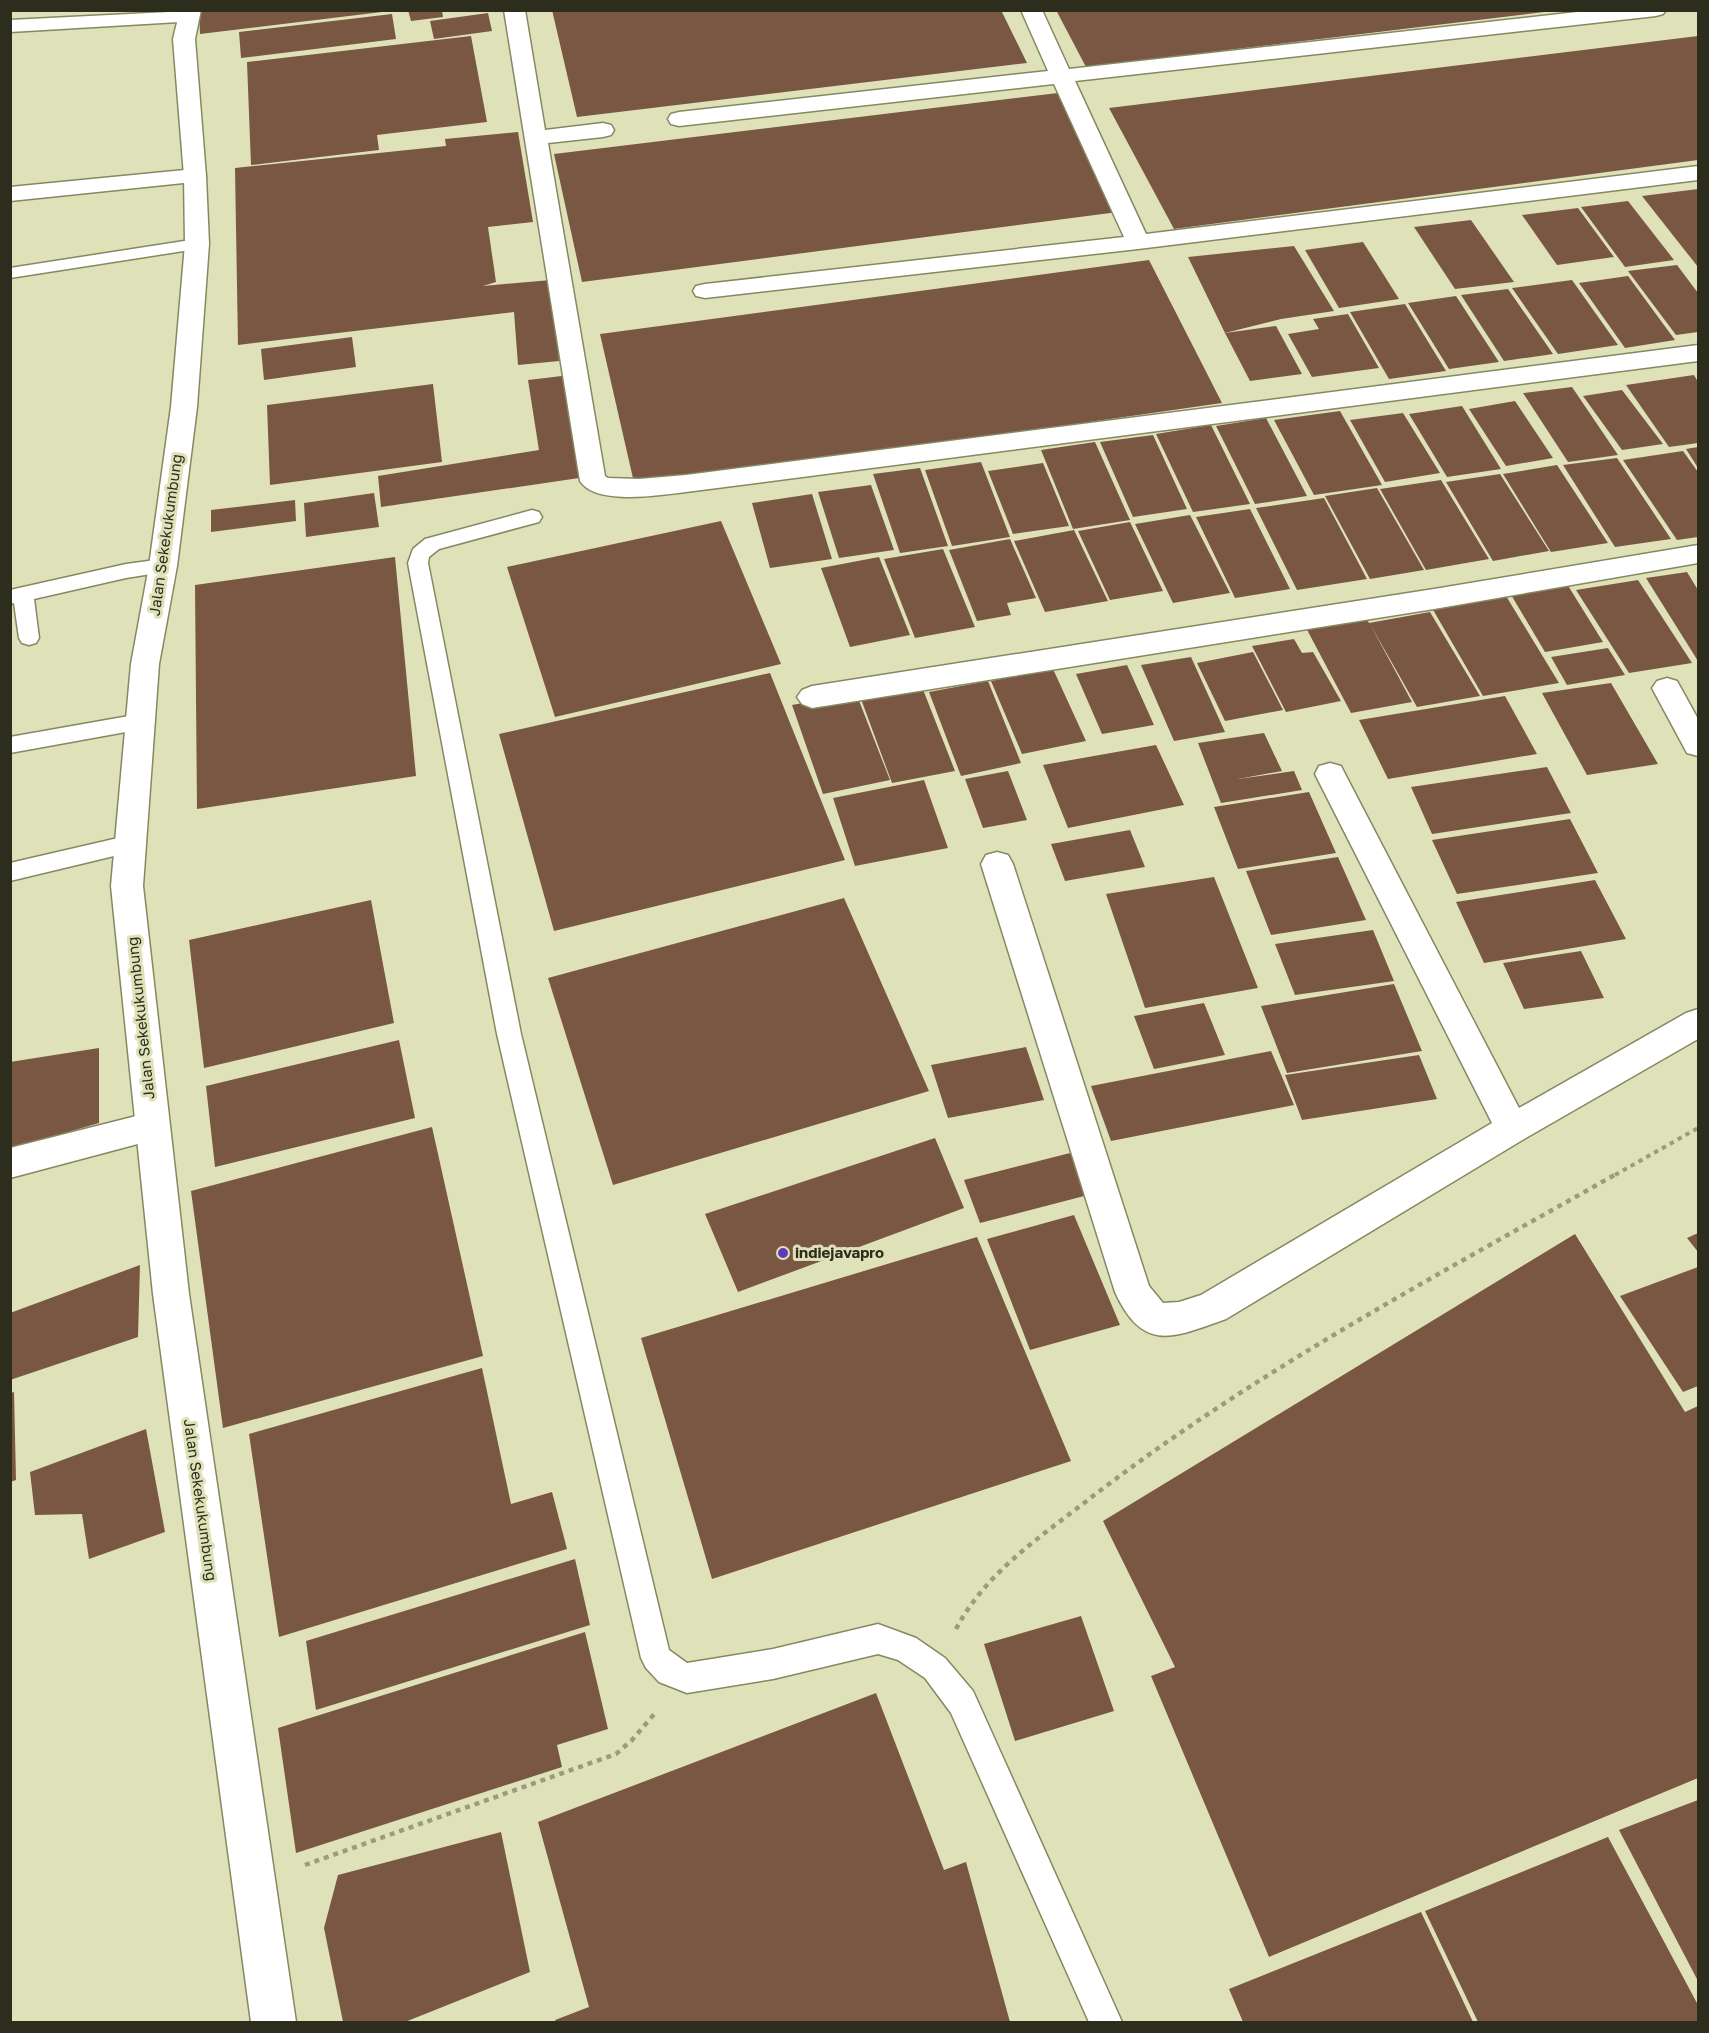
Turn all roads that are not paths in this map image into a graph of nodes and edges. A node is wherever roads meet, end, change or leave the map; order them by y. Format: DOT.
graph roads {
  1 [pos="514,10"];
  2 [pos="1031,10"];
  3 [pos="1656,10"];
  4 [pos="190,14"];
  5 [pos="10,26"];
  6 [pos="1062,78"];
  7 [pos="679,119"];
  8 [pos="603,130"];
  9 [pos="537,138"];
  10 [pos="1698,173"];
  11 [pos="195,176"];
  12 [pos="10,194"];
  13 [pos="1138,242"];
  14 [pos="197,244"];
  15 [pos="10,273"];
  16 [pos="705,291"];
  17 [pos="1698,353"];
  18 [pos="532,517"];
  19 [pos="1698,554"];
  20 [pos="163,566"];
  21 [pos="17,595"];
  22 [pos="29,639"];
  23 [pos="1667,688"];
  24 [pos="812,697"];
  25 [pos="140,722"];
  26 [pos="10,745"];
  27 [pos="1698,745"];
  28 [pos="1330,774"];
  29 [pos="131,844"];
  30 [pos="997,864"];
  31 [pos="10,872"];
  32 [pos="1698,1023"];
  33 [pos="152,1127"];
  34 [pos="1512,1129"];
  35 [pos="10,1163"];
  36 [pos="266,2019"];
  37 [pos="1106,2022"];
  1 -- 9 [label="street"];
  2 -- 6 [label="street"];
  3 -- 6 [label="street"];
  4 -- 5 [label="street"];
  4 -- 11 [label="street, Jalan Sekekukumbung"];
  6 -- 7 [label="street"];
  6 -- 13 [label="street"];
  8 -- 9 [label="street"];
  9 -- 17 [label="street"];
  10 -- 13 [label="street"];
  11 -- 12 [label="street"];
  11 -- 14 [label="street, Jalan Sekekukumbung"];
  13 -- 16 [label="street"];
  14 -- 15 [label="lane"];
  14 -- 20 [label="street, Jalan Sekekukumbung"];
  18 -- 37 [label="lane"];
  19 -- 24 [label="street"];
  20 -- 21 [label="lane"];
  20 -- 25 [label="street, Jalan Sekekukumbung"];
  21 -- 22 [label="lane"];
  23 -- 27 [label="street"];
  25 -- 26 [label="lane"];
  25 -- 29 [label="street, Jalan Sekekukumbung"];
  28 -- 34 [label="street"];
  29 -- 31 [label="lane"];
  29 -- 33 [label="street, Jalan Sekekukumbung"];
  30 -- 34 [label="street"];
  32 -- 34 [label="street"];
  33 -- 35 [label="street"];
  33 -- 36 [label="street, Jalan Sekekukumbung"];
}
